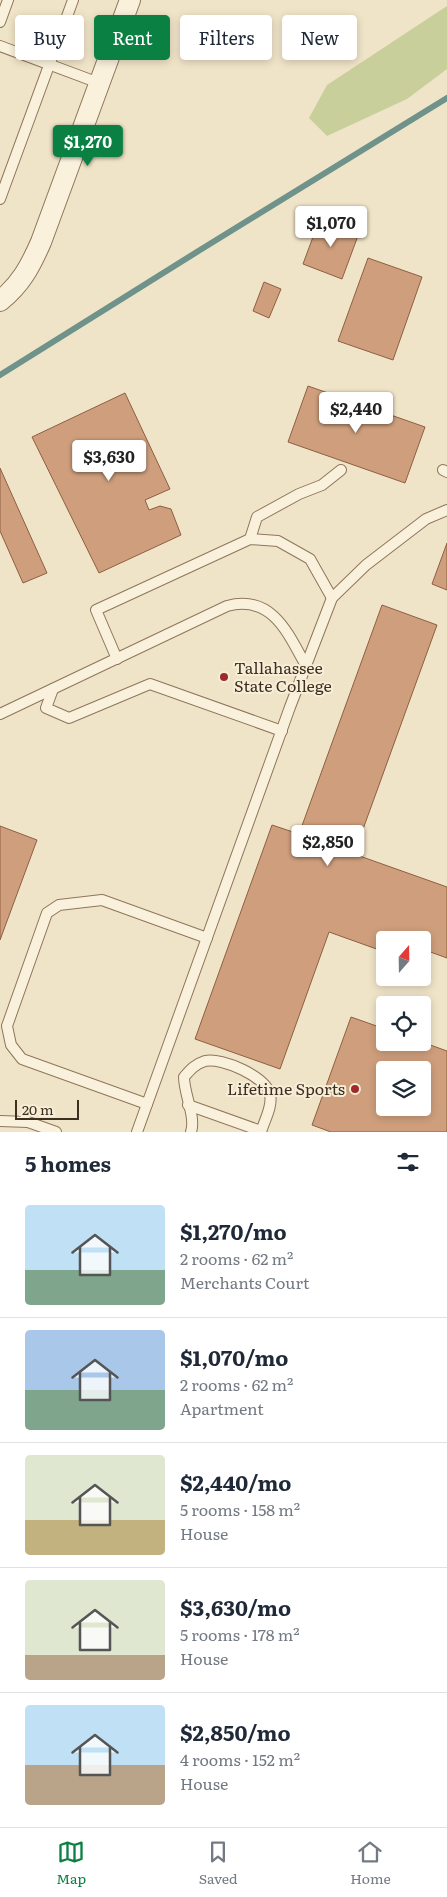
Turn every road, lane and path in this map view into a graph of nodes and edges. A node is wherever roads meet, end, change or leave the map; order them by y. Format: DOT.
graph roads {
  1 [pos="8,0"];
  2 [pos="72,0"];
  3 [pos="130,0"];
  4 [pos="0,22"];
  5 [pos="0,46"];
  6 [pos="49,64"];
  7 [pos="100,83"];
  8 [pos="0,199"];
  9 [pos="0,301"];
  10 [pos="341,470"];
  11 [pos="447,510"];
  12 [pos="250,539"];
  13 [pos="332,598"];
  14 [pos="116,659"];
  15 [pos="306,666"];
  16 [pos="53,689"];
  17 [pos="0,714"];
  18 [pos="282,731"];
  19 [pos="207,938"];
  20 [pos="147,1104"];
  21 [pos="188,1105"];
  22 [pos="0,1121"];
  23 [pos="56,1132"];
  24 [pos="137,1132"];
  25 [pos="191,1132"];
  26 [pos="261,1132"];
  1 -- 4 [label="lane"];
  2 -- 6 [label="lane"];
  3 -- 7 [label="street"];
  5 -- 6 [label="lane"];
  6 -- 7 [label="lane"];
  6 -- 8 [label="lane"];
  7 -- 9 [label="street"];
  10 -- 12 [label="lane"];
  11 -- 13 [label="lane"];
  12 -- 13 [label="lane"];
  12 -- 14 [label="lane"];
  13 -- 15 [label="lane"];
  14 -- 15 [label="lane"];
  14 -- 16 [label="lane"];
  15 -- 18 [label="lane"];
  16 -- 17 [label="lane"];
  16 -- 18 [label="lane"];
  18 -- 19 [label="lane"];
  19 -- 20 [label="lane"];
  19 -- 20 [label="lane"];
  20 -- 24 [label="lane"];
  21 -- 25 [label="lane"];
  21 -- 26 [label="lane"];
  21 -- 26 [label="lane"];
  22 -- 23 [label="lane"];
}
